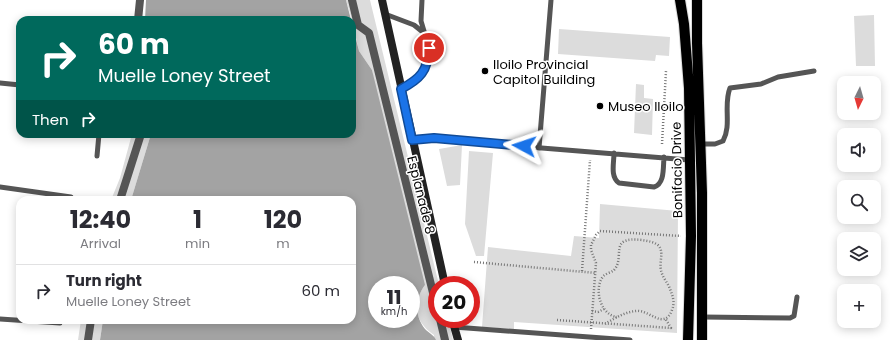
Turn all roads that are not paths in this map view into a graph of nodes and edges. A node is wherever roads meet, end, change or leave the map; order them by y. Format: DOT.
graph roads {
  1 [pos="140,0"];
  2 [pos="352,0"];
  3 [pos="382,0"];
  4 [pos="422,0"];
  5 [pos="551,0"];
  6 [pos="680,0"];
  7 [pos="697,0"];
  8 [pos="385,14"];
  9 [pos="138,16"];
  10 [pos="356,16"];
  11 [pos="356,17"];
  12 [pos="425,36"];
  13 [pos="814,71"];
  14 [pos="0,83"];
  15 [pos="16,85"];
  16 [pos="401,89"];
  17 [pos="99,138"];
  18 [pos="140,138"];
  19 [pos="412,140"];
  20 [pos="700,144"];
  21 [pos="539,148"];
  22 [pos="614,153"];
  23 [pos="97,156"];
  24 [pos="664,157"];
  25 [pos="690,160"];
  26 [pos="0,187"];
  27 [pos="64,196"];
  28 [pos="121,196"];
  29 [pos="429,276"];
  30 [pos="443,276"];
  31 [pos="797,298"];
  32 [pos="703,317"];
  33 [pos="0,319"];
  34 [pos="16,320"];
  35 [pos="90,324"];
  36 [pos="442,328"];
  37 [pos="454,328"];
  38 [pos="542,337"];
  39 [pos="88,340"];
  40 [pos="445,340"];
  41 [pos="458,340"];
  42 [pos="630,340"];
  43 [pos="688,340"];
  44 [pos="702,340"];
  1 -- 9 [label="street"];
  2 -- 10 [label="street, Esplanade 8"];
  3 -- 8 [label="main road"];
  4 -- 12 [label="lane"];
  5 -- 21 [label="lane"];
  6 -- 25 [label="main road, Bonifacio Drive"];
  7 -- 20 [label="main road, Bonifacio Drive"];
  8 -- 12 [label="lane"];
  8 -- 16 [label="main road"];
  11 -- 29 [label="street, Esplanade 8"];
  12 -- 16 [label="lane"];
  13 -- 20 [label="lane"];
  14 -- 15 [label="lane"];
  16 -- 19 [label="main road"];
  17 -- 23 [label="lane"];
  18 -- 28 [label="street"];
  19 -- 21 [label="lane"];
  19 -- 30 [label="main road"];
  20 -- 32 [label="main road, Bonifacio Drive"];
  21 -- 22 [label="lane"];
  22 -- 24 [label="lane"];
  22 -- 24 [label="lane"];
  24 -- 25 [label="lane"];
  25 -- 43 [label="main road, Bonifacio Drive"];
  26 -- 27 [label="lane"];
  31 -- 32 [label="lane"];
  32 -- 44 [label="main road, Bonifacio Drive"];
  33 -- 34 [label="lane"];
  35 -- 39 [label="street"];
  36 -- 40 [label="street"];
  37 -- 38 [label="lane"];
  37 -- 41 [label="main road"];
  38 -- 42 [label="lane"];
}
